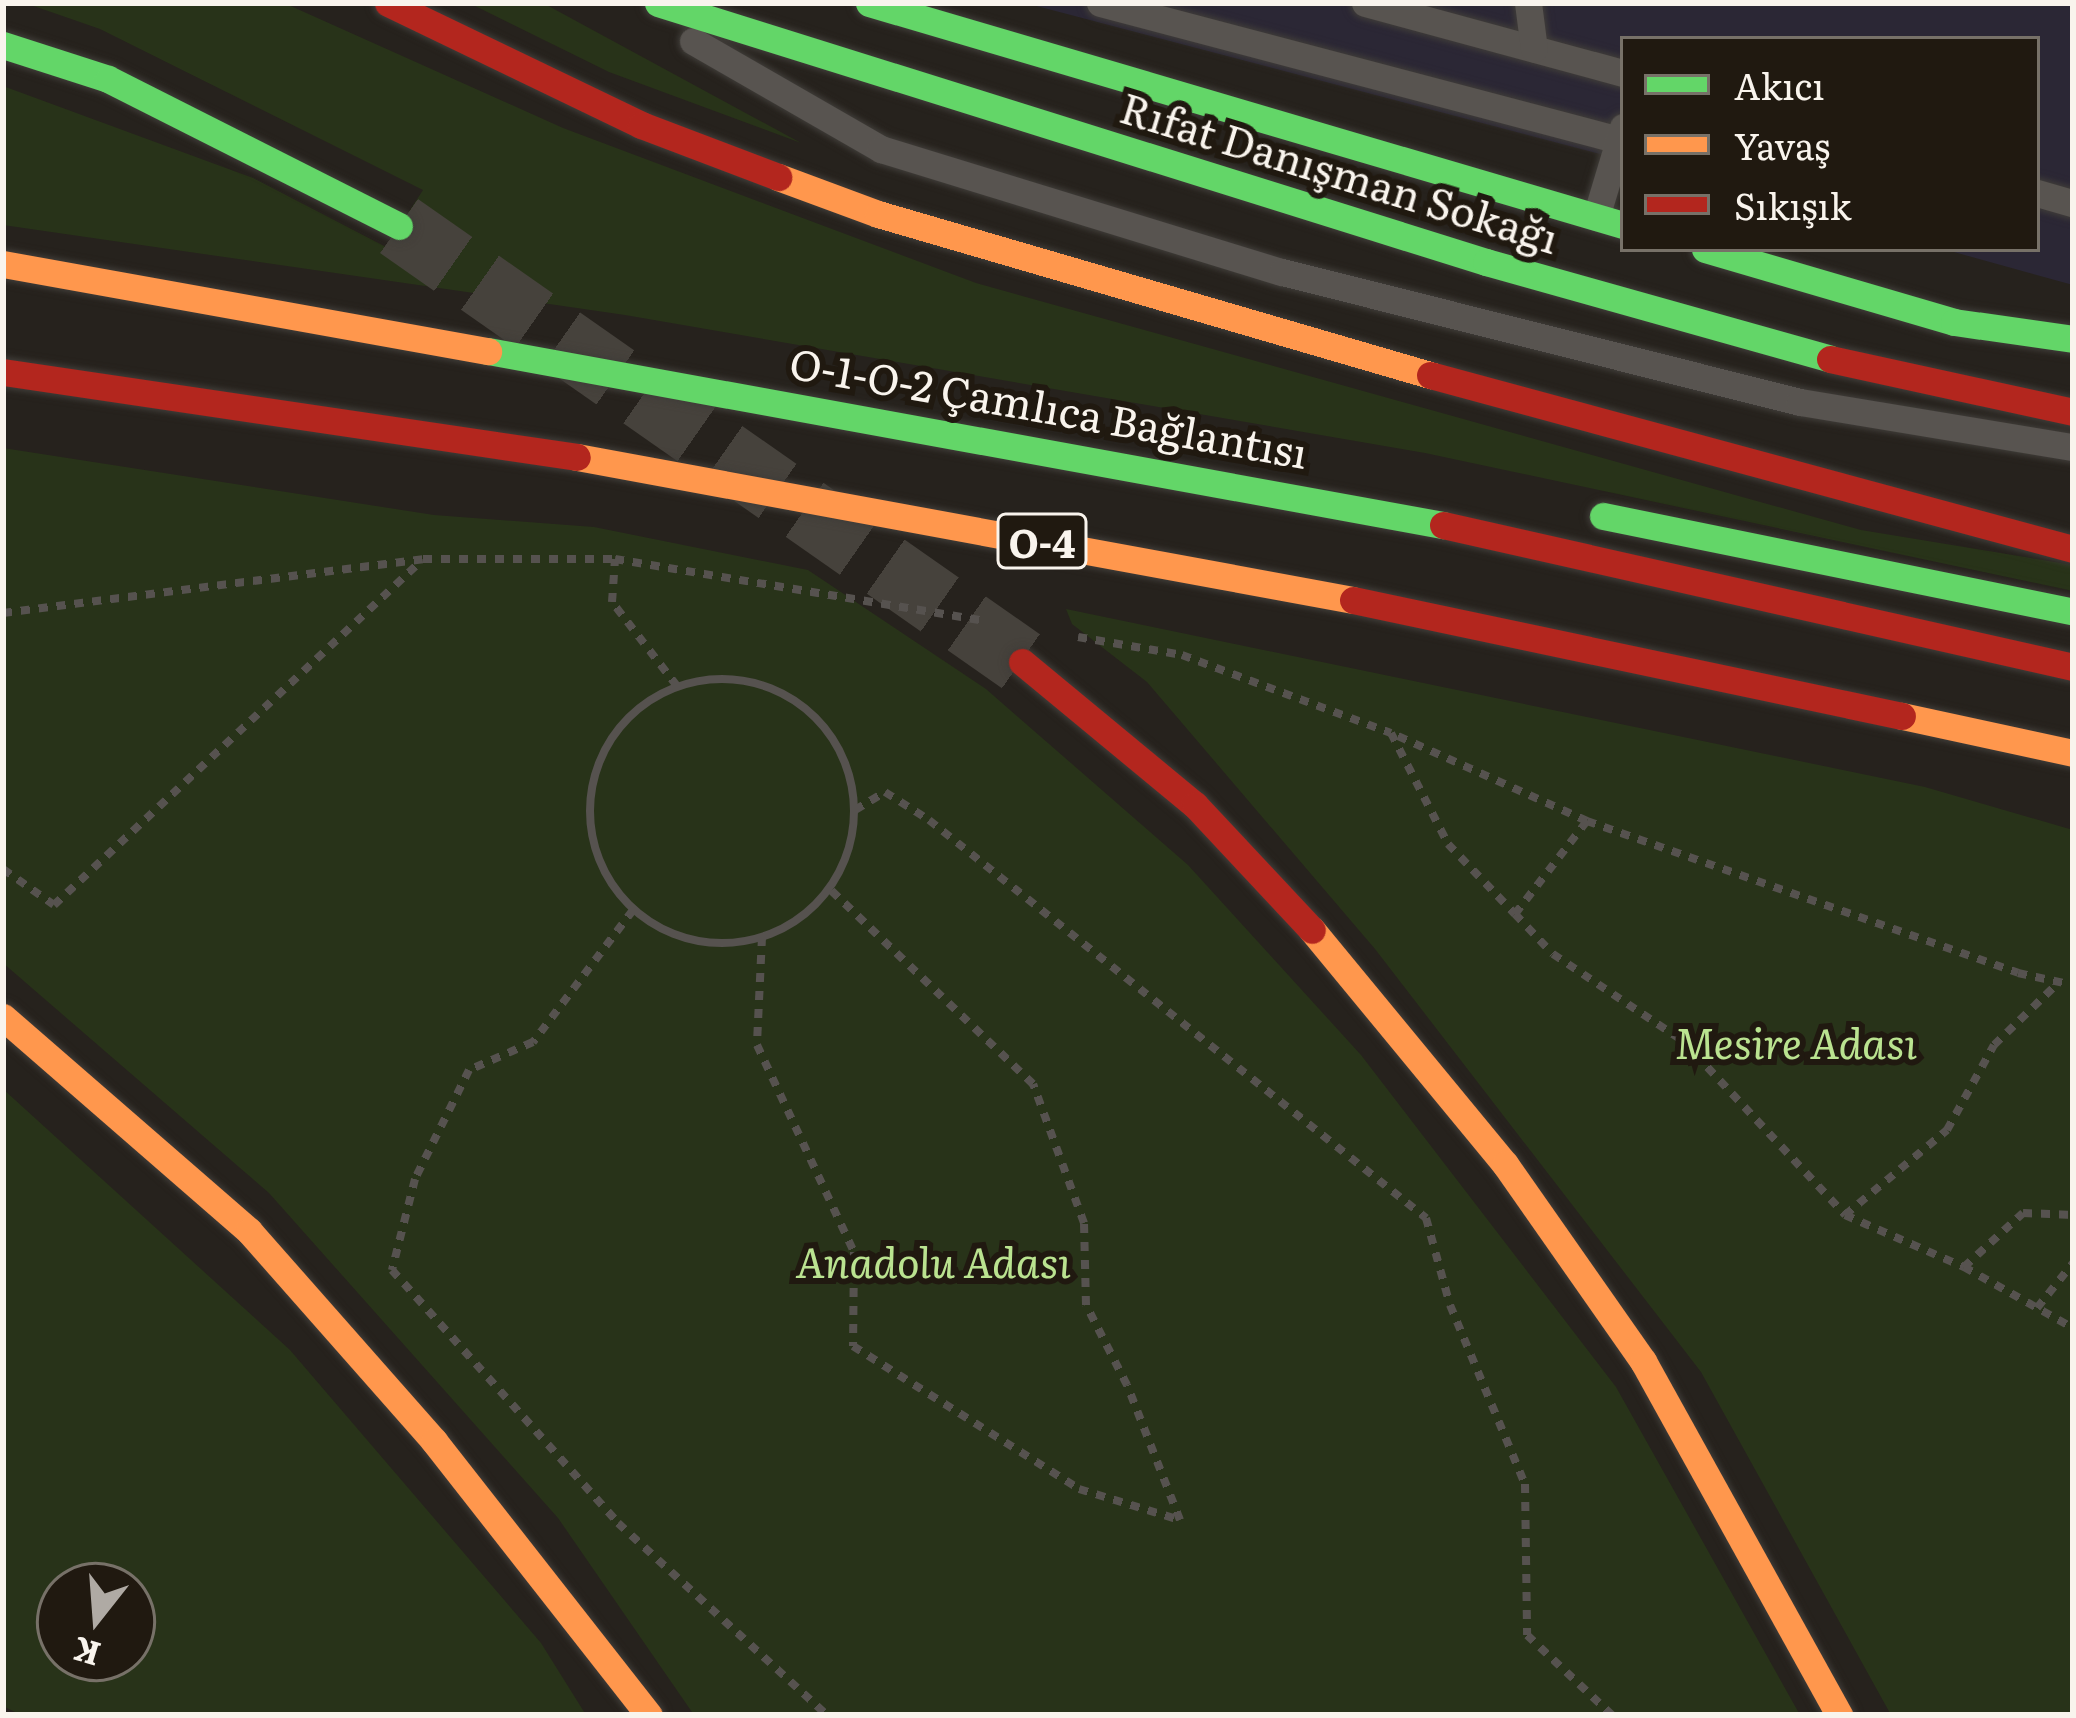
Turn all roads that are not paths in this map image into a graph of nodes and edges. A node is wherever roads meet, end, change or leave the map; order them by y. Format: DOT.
graph roads {
  1 [pos="388,3"];
  2 [pos="627,3"];
  3 [pos="658,3"];
  4 [pos="869,3"];
  5 [pos="1100,3"];
  6 [pos="1365,3"];
  7 [pos="1528,3"];
  8 [pos="3,45"];
  9 [pos="1534,49"];
  10 [pos="1620,72"];
  11 [pos="1620,134"];
  12 [pos="1620,141"];
  13 [pos="2040,194"];
  14 [pos="2073,203"];
  15 [pos="1609,221"];
  16 [pos="399,226"];
  17 [pos="1715,252"];
  18 [pos="3,264"];
  19 [pos="2073,339"];
  20 [pos="467,342"];
  21 [pos="3,372"];
  22 [pos="879,391"];
  23 [pos="2073,412"];
  24 [pos="1600,424"];
  25 [pos="2073,447"];
  26 [pos="1581,512"];
  27 [pos="2073,516"];
  28 [pos="2073,549"];
  29 [pos="2073,612"];
  30 [pos="1022,662"];
  31 [pos="2073,668"];
  32 [pos="2073,753"];
  33 [pos="3,1017"];
  34 [pos="649,1715"];
  35 [pos="1839,1715"];
  1 -- 24 [label="main road"];
  2 -- 25 [label="lane"];
  3 -- 23 [label="main road, Rıfat Danışman Sokağı"];
  4 -- 15 [label="main road, Rıfat Danışman Sokağı"];
  5 -- 11 [label="lane"];
  6 -- 9 [label="lane"];
  7 -- 9 [label="lane"];
  8 -- 16 [label="main road"];
  9 -- 10 [label="lane"];
  12 -- 15 [label="lane"];
  13 -- 14 [label="lane"];
  17 -- 19 [label="main road"];
  18 -- 20 [label="main road, O-1-O-2 Çamlıca Bağlantısı / O-4"];
  20 -- 22 [label="main road"];
  20 -- 31 [label="main road, O-1-O-2 Çamlıca Bağlantısı / O-4"];
  21 -- 32 [label="main road, O-4"];
  24 -- 27 [label="main road"];
  24 -- 28 [label="main road"];
  26 -- 29 [label="main road"];
  30 -- 35 [label="main road"];
  33 -- 34 [label="main road"];
}
